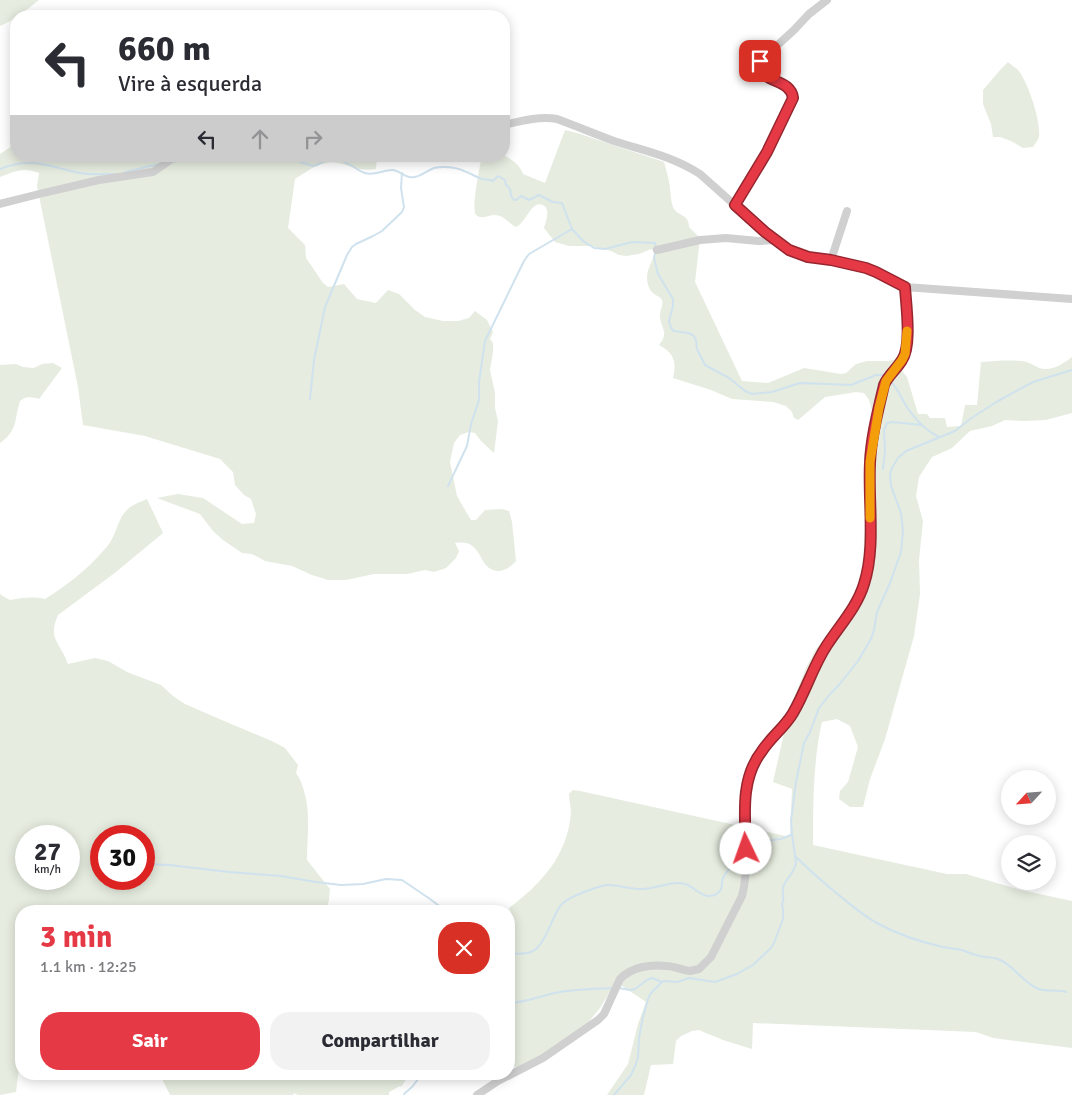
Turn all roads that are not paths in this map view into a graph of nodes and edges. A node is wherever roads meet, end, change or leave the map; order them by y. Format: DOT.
graph roads {
  1 [pos="827,0"];
  2 [pos="510,124"];
  3 [pos="167,162"];
  4 [pos="0,204"];
  5 [pos="735,205"];
  6 [pos="847,211"];
  7 [pos="775,240"];
  8 [pos="657,250"];
  9 [pos="831,260"];
  10 [pos="905,287"];
  11 [pos="1072,299"];
  12 [pos="515,1072"];
  13 [pos="500,1080"];
  14 [pos="477,1095"];
  1 -- 5 [label="street"];
  2 -- 5 [label="street"];
  3 -- 4 [label="street"];
  5 -- 7 [label="street"];
  6 -- 9 [label="street"];
  7 -- 8 [label="street"];
  7 -- 9 [label="street"];
  9 -- 10 [label="street"];
  10 -- 11 [label="street"];
  10 -- 12 [label="street"];
  13 -- 14 [label="street"];
}
